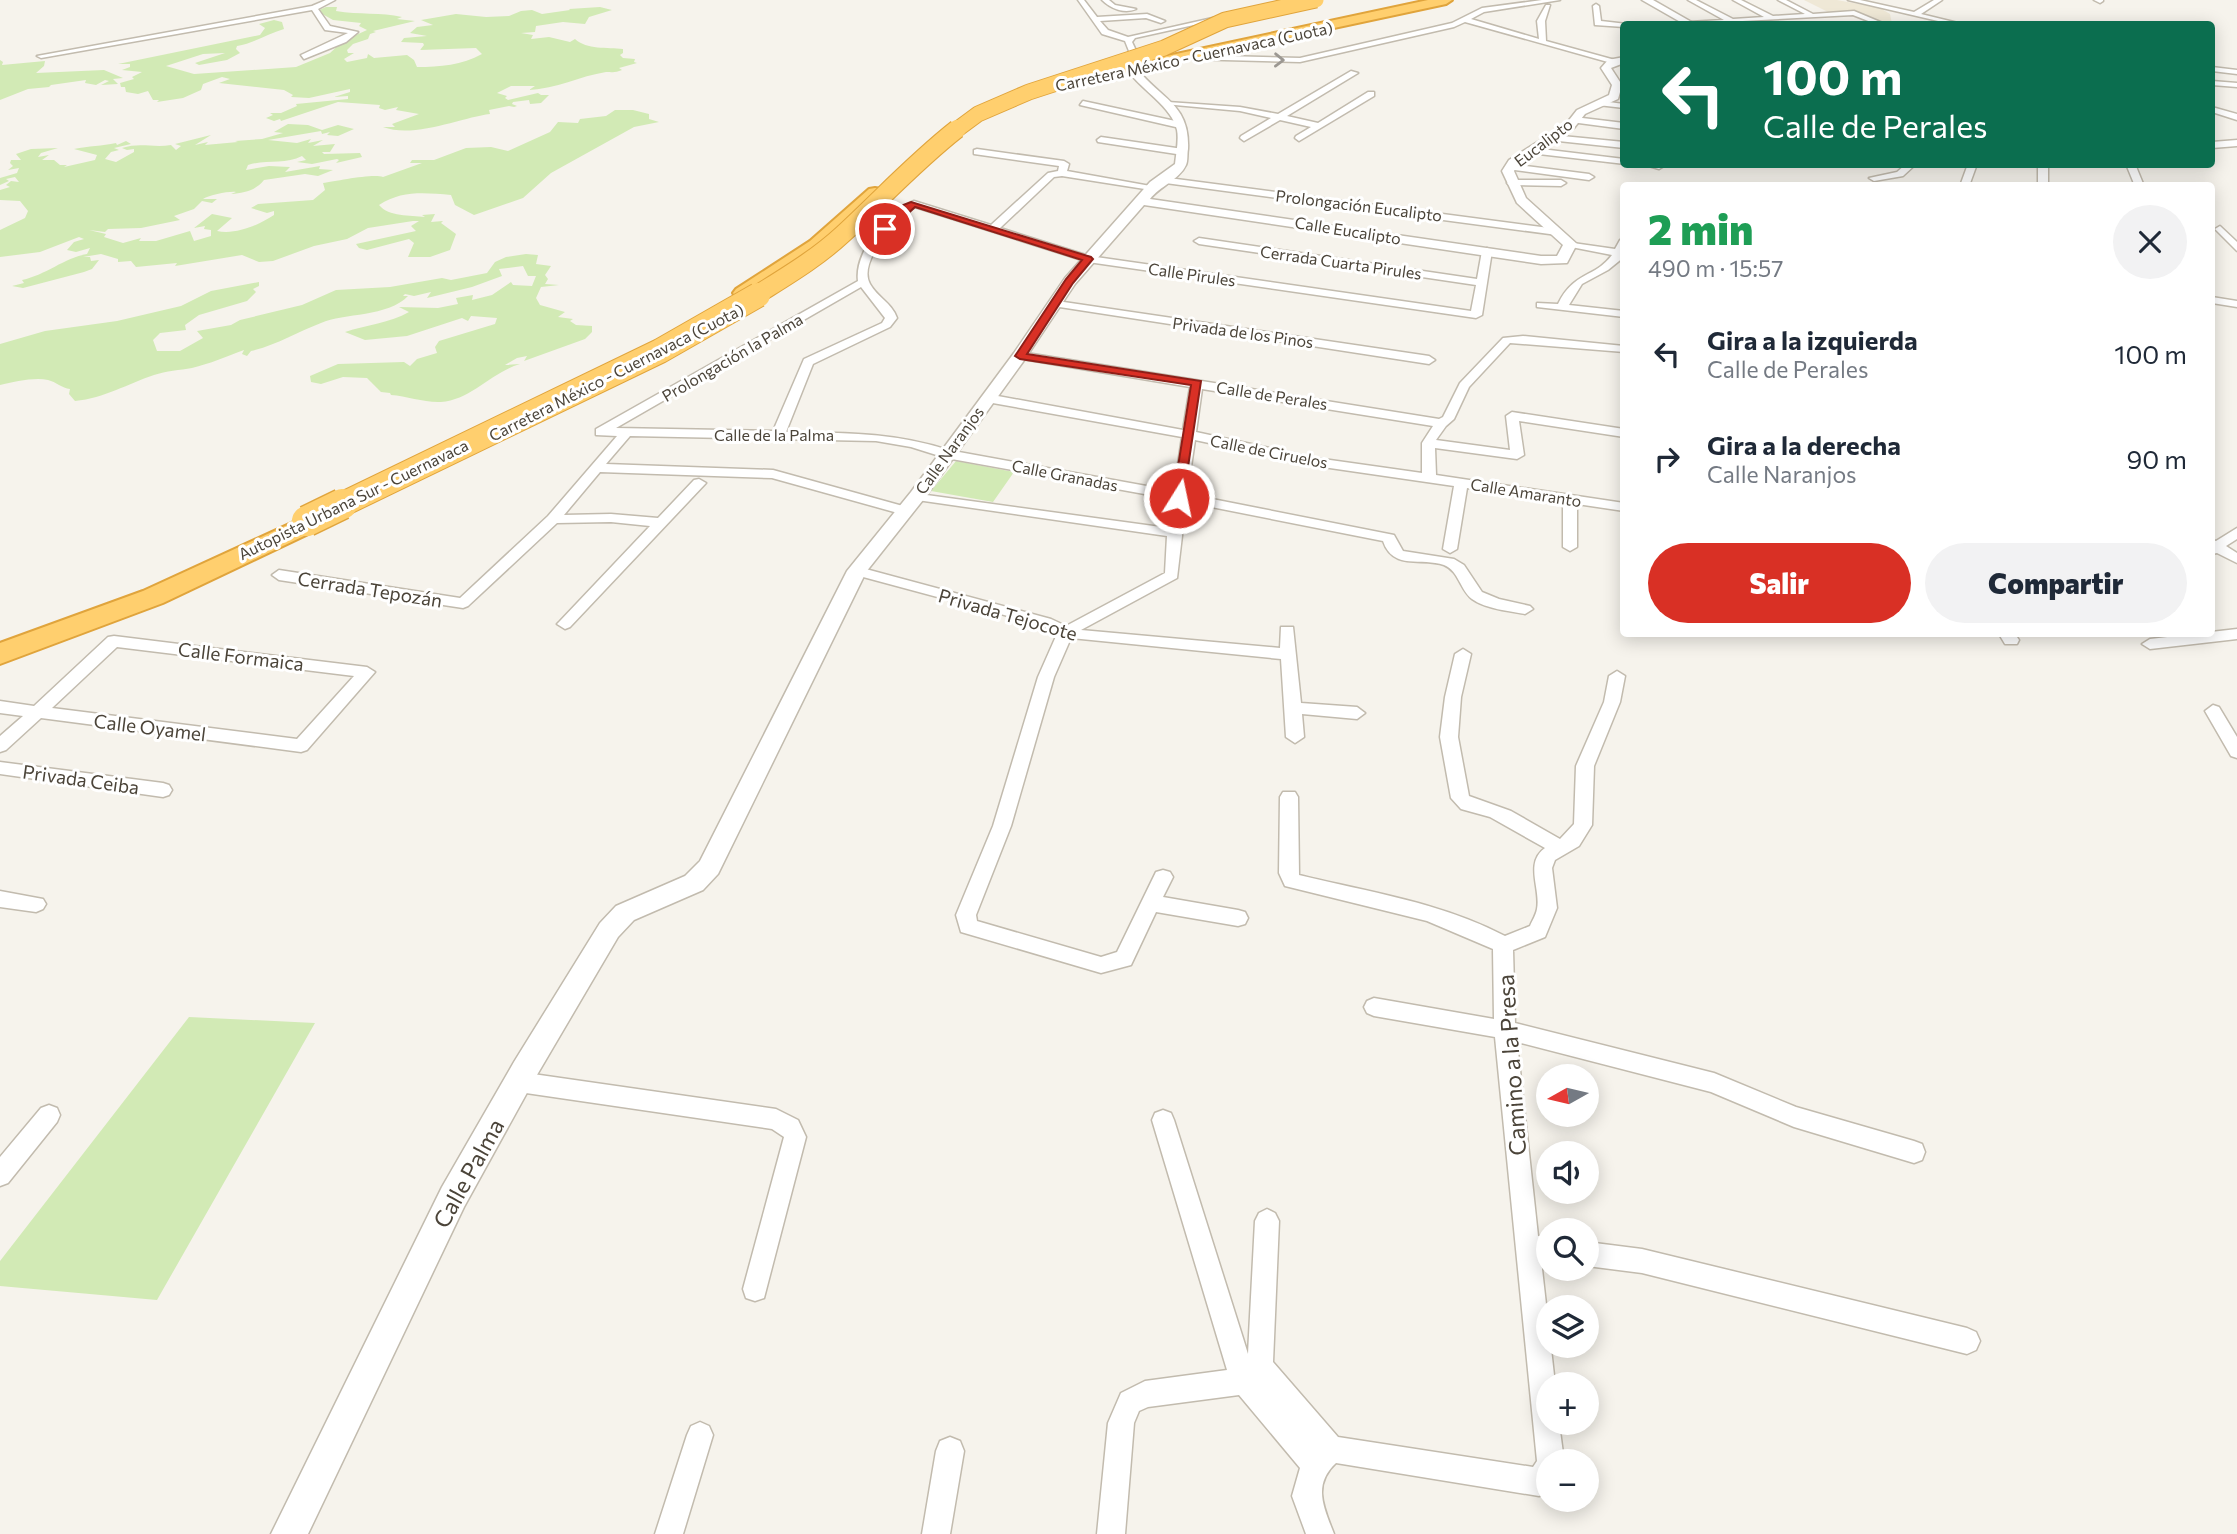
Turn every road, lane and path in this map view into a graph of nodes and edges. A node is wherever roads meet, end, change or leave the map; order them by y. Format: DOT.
graph roads {
  1 [pos="332,0"];
  2 [pos="1080,0"];
  3 [pos="1105,0"];
  4 [pos="1297,0"];
  5 [pos="1316,0"];
  6 [pos="1422,0"];
  7 [pos="1446,0"];
  8 [pos="1558,0"];
  9 [pos="1646,0"];
  10 [pos="1690,0"];
  11 [pos="1736,0"];
  12 [pos="1782,0"];
  13 [pos="1851,0"];
  14 [pos="1939,0"];
  15 [pos="1548,6"];
  16 [pos="1596,6"];
  17 [pos="314,8"];
  18 [pos="1142,10"];
  19 [pos="1917,13"];
  20 [pos="1813,15"];
  21 [pos="1772,18"];
  22 [pos="1093,19"];
  23 [pos="1467,20"];
  24 [pos="1684,21"];
  25 [pos="1731,21"];
  26 [pos="1750,21"];
  27 [pos="1778,21"];
  28 [pos="1826,21"];
  29 [pos="1874,21"];
  30 [pos="1947,21"];
  31 [pos="1160,22"];
  32 [pos="1620,25"];
  33 [pos="1128,39"];
  34 [pos="1543,43"];
  35 [pos="41,56"];
  36 [pos="304,57"];
  37 [pos="1186,57"];
  38 [pos="1618,61"];
  39 [pos="2215,70"];
  40 [pos="1134,72"];
  41 [pos="2227,72"];
  42 [pos="2237,72"];
  43 [pos="1354,73"];
  44 [pos="2215,83"];
  45 [pos="1044,84"];
  46 [pos="1620,85"];
  47 [pos="2234,86"];
  48 [pos="1371,94"];
  49 [pos="1083,103"];
  50 [pos="1601,103"];
  51 [pos="1168,104"];
  52 [pos="1620,105"];
  53 [pos="2215,110"];
  54 [pos="1283,117"];
  55 [pos="2237,117"];
  56 [pos="1574,120"];
  57 [pos="1180,125"];
  58 [pos="1620,125"];
  59 [pos="1320,126"];
  60 [pos="1244,138"];
  61 [pos="1299,138"];
  62 [pos="1552,138"];
  63 [pos="1101,140"];
  64 [pos="2237,143"];
  65 [pos="1620,145"];
  66 [pos="2215,145"];
  67 [pos="1533,150"];
  68 [pos="977,152"];
  69 [pos="1184,152"];
  70 [pos="1620,161"];
  71 [pos="1510,167"];
  72 [pos="1907,168"];
  73 [pos="1062,173"];
  74 [pos="1590,177"];
  75 [pos="1874,178"];
  76 [pos="1156,183"];
  77 [pos="1512,183"];
  78 [pos="1561,183"];
  79 [pos="1141,201"];
  80 [pos="2216,228"];
  81 [pos="993,229"];
  82 [pos="2237,231"];
  83 [pos="1557,232"];
  84 [pos="1199,241"];
  85 [pos="1570,244"];
  86 [pos="2237,248"];
  87 [pos="1486,251"];
  88 [pos="1620,253"];
  89 [pos="1620,254"];
  90 [pos="1088,259"];
  91 [pos="863,282"];
  92 [pos="1483,283"];
  93 [pos="2215,300"];
  94 [pos="1057,304"];
  95 [pos="2237,304"];
  96 [pos="1541,305"];
  97 [pos="1562,307"];
  98 [pos="1620,314"];
  99 [pos="1620,349"];
  100 [pos="1020,356"];
  101 [pos="1429,360"];
  102 [pos="1197,383"];
  103 [pos="987,398"];
  104 [pos="1441,423"];
  105 [pos="601,432"];
  106 [pos="627,432"];
  107 [pos="1620,432"];
  108 [pos="778,435"];
  109 [pos="1189,435"];
  110 [pos="1428,443"];
  111 [pos="946,454"];
  112 [pos="594,468"];
  113 [pos="1429,477"];
  114 [pos="1461,482"];
  115 [pos="699,483"];
  116 [pos="1179,498"];
  117 [pos="1570,499"];
  118 [pos="911,503"];
  119 [pos="1620,506"];
  120 [pos="553,519"];
  121 [pos="662,523"];
  122 [pos="2237,532"];
  123 [pos="1174,534"];
  124 [pos="2215,546"];
  125 [pos="1570,547"];
  126 [pos="2215,548"];
  127 [pos="1450,549"];
  128 [pos="2237,559"];
  129 [pos="857,571"];
  130 [pos="279,575"];
  131 [pos="1525,609"];
  132 [pos="565,624"];
  133 [pos="1287,631"];
  134 [pos="1066,632"];
  135 [pos="2237,634"];
  136 [pos="2211,637"];
  137 [pos="2215,637"];
  138 [pos="0,640"];
  139 [pos="2150,644"];
  140 [pos="0,648"];
  141 [pos="1287,653"];
  142 [pos="0,654"];
  143 [pos="1463,654"];
  144 [pos="1616,676"];
  145 [pos="0,707"];
  146 [pos="1294,709"];
  147 [pos="2213,711"];
  148 [pos="37,712"];
  149 [pos="1357,713"];
  150 [pos="2232,734"];
  151 [pos="1295,737"];
  152 [pos="0,746"];
  153 [pos="301,746"];
  154 [pos="2237,752"];
  155 [pos="0,768"];
  156 [pos="163,790"];
  157 [pos="1289,797"];
  158 [pos="1561,849"];
  159 [pos="709,867"];
  160 [pos="1163,877"];
  161 [pos="0,899"];
  162 [pos="1152,903"];
  163 [pos="36,904"];
  164 [pos="1238,918"];
  165 [pos="1503,945"];
  166 [pos="1374,1007"];
  167 [pos="1505,1030"];
  168 [pos="519,1082"];
  169 [pos="49,1115"];
  170 [pos="1163,1120"];
  171 [pos="1913,1152"];
  172 [pos="0,1175"];
  173 [pos="1267,1221"];
  174 [pos="1536,1235"];
  175 [pos="1599,1256"];
  176 [pos="1540,1281"];
  177 [pos="755,1289"];
  178 [pos="1967,1340"];
  179 [pos="1244,1381"];
  180 [pos="700,1434"];
  181 [pos="1549,1449"];
  182 [pos="950,1451"];
  183 [pos="1323,1456"];
  184 [pos="1536,1482"];
  185 [pos="289,1534"];
  186 [pos="669,1534"];
  187 [pos="936,1534"];
  188 [pos="1111,1534"];
  189 [pos="1320,1534"];
  1 -- 17 [label="street"];
  2 -- 22 [label="street"];
  3 -- 18 [label="street"];
  4 -- 138 [label="highway, Autopista Urbana Sur - Cuernavaca, bridge"];
  5 -- 33 [label="street"];
  5 -- 140 [label="highway, Autopista Urbana Sur - Cuernavaca, bridge"];
  6 -- 45 [label="highway, Carretera México - Cuernavaca (Cuota)"];
  7 -- 37 [label="highway, Carretera México - Cuernavaca (Cuota)"];
  8 -- 23 [label="street"];
  9 -- 24 [label="street"];
  10 -- 25 [label="street"];
  11 -- 21 [label="street"];
  12 -- 20 [label="street"];
  13 -- 19 [label="street"];
  14 -- 19 [label="street"];
  15 -- 34 [label="street"];
  16 -- 32 [label="street"];
  17 -- 35 [label="street"];
  17 -- 36 [label="street"];
  19 -- 30 [label="street"];
  20 -- 21 [label="street"];
  20 -- 28 [label="street"];
  20 -- 29 [label="street"];
  21 -- 26 [label="street"];
  21 -- 27 [label="street"];
  22 -- 31 [label="street"];
  22 -- 33 [label="street"];
  23 -- 34 [label="street"];
  37 -- 23 [label="street, one-way"];
  33 -- 45 [label="street"];
  34 -- 38 [label="street"];
  37 -- 142 [label="highway, Carretera México - Cuernavaca (Cuota)"];
  38 -- 46 [label="street, Eucalipto"];
  39 -- 41 [label="street"];
  40 -- 51 [label="street"];
  41 -- 42 [label="street"];
  41 -- 47 [label="street"];
  43 -- 54 [label="street"];
  44 -- 47 [label="street"];
  45 -- 138 [label="highway, Carretera México - Cuernavaca (Cuota)"];
  46 -- 50 [label="street, Eucalipto"];
  48 -- 59 [label="street"];
  49 -- 57 [label="street"];
  50 -- 52 [label="street"];
  50 -- 56 [label="street, Eucalipto"];
  51 -- 54 [label="street"];
  51 -- 57 [label="street"];
  53 -- 55 [label="street"];
  54 -- 59 [label="street"];
  54 -- 60 [label="street"];
  56 -- 58 [label="street"];
  56 -- 62 [label="street, Eucalipto"];
  57 -- 69 [label="street"];
  59 -- 61 [label="street"];
  62 -- 65 [label="street"];
  62 -- 67 [label="street, Eucalipto"];
  63 -- 69 [label="street"];
  64 -- 66 [label="street"];
  67 -- 70 [label="street"];
  67 -- 71 [label="street, Eucalipto"];
  68 -- 73 [label="street"];
  69 -- 76 [label="street, Calle Naranjos"];
  71 -- 74 [label="street"];
  71 -- 77 [label="street, Eucalipto"];
  72 -- 75 [label="street"];
  73 -- 76 [label="street, Prolongación Eucalipto"];
  73 -- 81 [label="street"];
  76 -- 79 [label="street, Calle Naranjos"];
  76 -- 83 [label="street, Prolongación Eucalipto"];
  77 -- 78 [label="street"];
  77 -- 83 [label="street, Eucalipto"];
  79 -- 87 [label="street, Calle Eucalipto"];
  79 -- 90 [label="street, Calle Naranjos"];
  80 -- 82 [label="street"];
  80 -- 86 [label="street"];
  81 -- 90 [label="street, Calle Pirules"];
  81 -- 91 [label="street, Calle Pirules"];
  83 -- 85 [label="street, Eucalipto"];
  84 -- 92 [label="street, Cerrada Cuarta Pirules"];
  85 -- 87 [label="street, Calle Eucalipto"];
  85 -- 88 [label="street"];
  87 -- 92 [label="street"];
  89 -- 97 [label="street"];
  90 -- 92 [label="street, Calle Pirules"];
  90 -- 94 [label="street, Calle Naranjos"];
  91 -- 105 [label="street, Prolongación la Palma"];
  91 -- 108 [label="street"];
  93 -- 95 [label="street"];
  94 -- 100 [label="street, Calle Naranjos"];
  94 -- 101 [label="street, Privada de los Pinos"];
  96 -- 97 [label="street"];
  97 -- 98 [label="street"];
  99 -- 104 [label="street"];
  100 -- 102 [label="street, Calle de Perales"];
  100 -- 103 [label="street, Calle Naranjos"];
  102 -- 104 [label="street, Calle de Perales"];
  102 -- 109 [label="street"];
  103 -- 109 [label="street, Calle de Ciruelos"];
  103 -- 111 [label="street, Calle Naranjos"];
  104 -- 110 [label="street"];
  105 -- 106 [label="street, Calle de la Palma"];
  106 -- 108 [label="street, Calle de la Palma"];
  106 -- 112 [label="street, Cerrada Tepozán"];
  107 -- 110 [label="street"];
  108 -- 111 [label="street, Calle de la Palma"];
  109 -- 113 [label="street, Calle de Ciruelos"];
  109 -- 116 [label="street"];
  110 -- 113 [label="street"];
  111 -- 116 [label="street, Calle Granadas"];
  111 -- 118 [label="street, Calle Naranjos"];
  112 -- 118 [label="street"];
  112 -- 120 [label="street, Cerrada Tepozán"];
  113 -- 114 [label="street, Calle Amaranto"];
  114 -- 117 [label="street, Calle Amaranto"];
  114 -- 127 [label="street"];
  115 -- 121 [label="street"];
  116 -- 123 [label="street"];
  116 -- 131 [label="street, Calle Granadas"];
  117 -- 119 [label="street, Calle Amaranto"];
  117 -- 125 [label="street"];
  118 -- 123 [label="street"];
  118 -- 129 [label="street, Calle Naranjos"];
  120 -- 121 [label="street"];
  120 -- 130 [label="street, Cerrada Tepozán"];
  121 -- 132 [label="street"];
  122 -- 124 [label="street"];
  123 -- 134 [label="street"];
  126 -- 128 [label="street"];
  129 -- 134 [label="street, Privada Tejocote"];
  129 -- 159 [label="street, Calle Naranjos"];
  133 -- 141 [label="street"];
  134 -- 141 [label="street, Privada Tejocote"];
  134 -- 162 [label="street"];
  135 -- 137 [label="street"];
  136 -- 139 [label="street"];
  141 -- 146 [label="street"];
  143 -- 158 [label="street"];
  144 -- 158 [label="street"];
  145 -- 148 [label="street, Calle Oyamel"];
  146 -- 149 [label="street"];
  146 -- 151 [label="street"];
  147 -- 150 [label="street"];
  148 -- 152 [label="street"];
  148 -- 153 [label="street, Calle Oyamel"];
  148 -- 153 [label="street, Calle Formaica"];
  150 -- 154 [label="street"];
  155 -- 156 [label="street, Privada Ceiba"];
  157 -- 165 [label="street"];
  158 -- 165 [label="street"];
  159 -- 168 [label="street, Calle Palma"];
  160 -- 162 [label="street"];
  161 -- 163 [label="street"];
  162 -- 164 [label="street"];
  165 -- 167 [label="street, Camino a la Presa"];
  166 -- 167 [label="street"];
  167 -- 171 [label="street"];
  167 -- 174 [label="street, Camino a la Presa"];
  168 -- 177 [label="street"];
  168 -- 185 [label="street, Calle Palma"];
  169 -- 172 [label="street"];
  170 -- 179 [label="street"];
  173 -- 183 [label="street"];
  175 -- 178 [label="street"];
  176 -- 181 [label="street, Camino a la Presa"];
  179 -- 183 [label="street"];
  179 -- 188 [label="street"];
  180 -- 186 [label="street"];
  182 -- 187 [label="street"];
  183 -- 184 [label="street"];
  183 -- 189 [label="street"];
}
